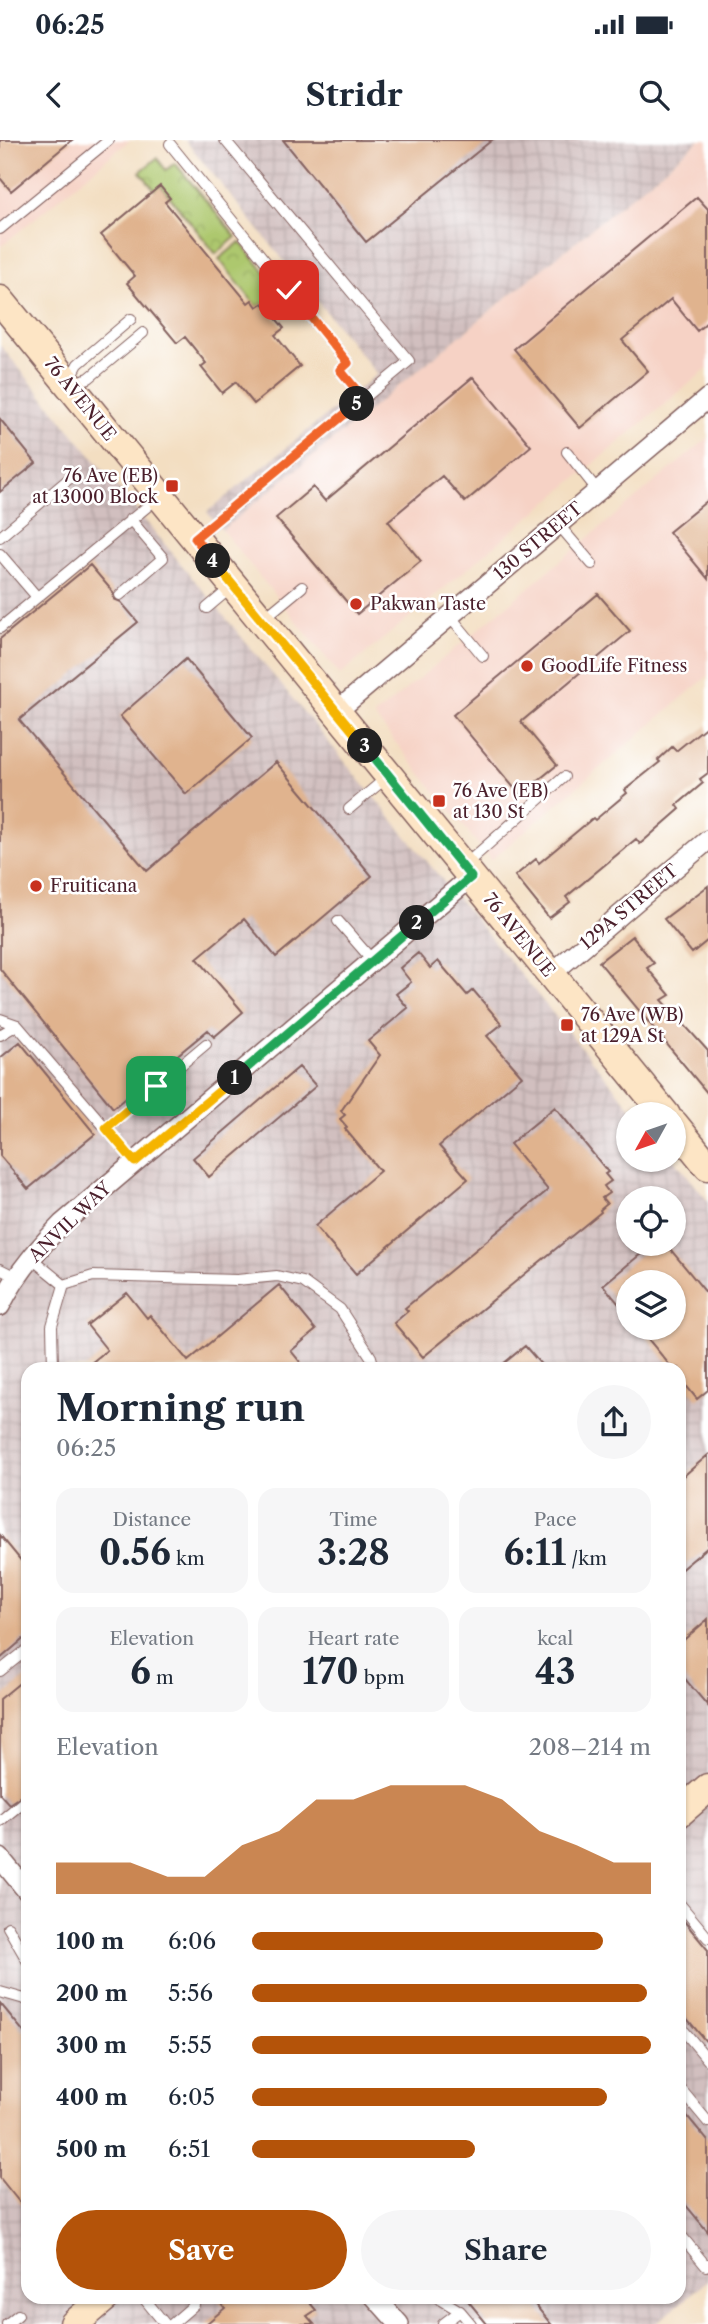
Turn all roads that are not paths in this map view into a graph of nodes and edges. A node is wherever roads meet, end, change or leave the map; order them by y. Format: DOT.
graph roads {
  1 [pos="109,140"];
  2 [pos="225,140"];
  3 [pos="170,144"];
  4 [pos="0,229"];
  5 [pos="0,300"];
  6 [pos="131,319"];
  7 [pos="142,333"];
  8 [pos="68,384"];
  9 [pos="363,398"];
  10 [pos="708,398"];
  11 [pos="567,452"];
  12 [pos="71,477"];
  13 [pos="598,491"];
  14 [pos="160,496"];
  15 [pos="130,519"];
  16 [pos="558,524"];
  17 [pos="0,537"];
  18 [pos="195,538"];
  19 [pos="0,554"];
  20 [pos="592,564"];
  21 [pos="233,586"];
  22 [pos="302,587"];
  23 [pos="120,595"];
  24 [pos="37,597"];
  25 [pos="207,608"];
  26 [pos="450,616"];
  27 [pos="262,621"];
  28 [pos="0,628"];
  29 [pos="483,656"];
  30 [pos="336,712"];
  31 [pos="389,776"];
  32 [pos="564,777"];
  33 [pos="349,809"];
  34 [pos="708,840"];
  35 [pos="467,872"];
  36 [pos="338,921"];
  37 [pos="373,961"];
  38 [pos="551,974"];
  39 [pos="0,1019"];
  40 [pos="17,1024"];
  41 [pos="0,1035"];
  42 [pos="206,1044"];
  43 [pos="655,1102"];
  44 [pos="106,1128"];
  45 [pos="686,1138"];
  46 [pos="135,1162"];
  47 [pos="707,1162"];
  48 [pos="30,1258"];
  49 [pos="8,1273"];
  50 [pos="64,1285"];
  51 [pos="0,1306"];
  52 [pos="53,1362"];
  53 [pos="372,1362"];
  54 [pos="21,1654"];
  55 [pos="0,1671"];
  56 [pos="708,1788"];
  57 [pos="21,1804"];
  58 [pos="686,1807"];
  59 [pos="0,1821"];
  60 [pos="0,1858"];
  61 [pos="21,1884"];
  62 [pos="686,1911"];
  63 [pos="8,1927"];
  64 [pos="708,1938"];
  65 [pos="21,1950"];
  66 [pos="0,1992"];
  67 [pos="21,1998"];
  68 [pos="686,2033"];
  69 [pos="708,2060"];
  70 [pos="686,2095"];
  71 [pos="708,2122"];
  72 [pos="686,2242"];
  73 [pos="708,2264"];
  74 [pos="98,2304"];
  75 [pos="149,2304"];
  76 [pos="381,2304"];
  77 [pos="448,2304"];
  78 [pos="194,2305"];
  79 [pos="460,2311"];
  80 [pos="18,2315"];
  81 [pos="396,2323"];
  82 [pos="7,2324"];
  83 [pos="75,2324"];
  84 [pos="165,2324"];
  85 [pos="173,2324"];
  86 [pos="443,2324"];
  87 [pos="471,2324"];
  1 -- 4 [label="lane"];
  2 -- 9 [label="lane"];
  3 -- 9 [label="lane"];
  5 -- 8 [label="main road, 76 AVENUE"];
  6 -- 8 [label="lane"];
  7 -- 8 [label="lane"];
  8 -- 14 [label="main road, 76 AVENUE"];
  9 -- 18 [label="lane"];
  10 -- 13 [label="street, 130 STREET"];
  11 -- 13 [label="lane"];
  12 -- 17 [label="lane"];
  13 -- 16 [label="street, 130 STREET"];
  14 -- 15 [label="lane"];
  14 -- 18 [label="main road, 76 AVENUE"];
  15 -- 23 [label="lane"];
  15 -- 24 [label="lane"];
  16 -- 20 [label="lane"];
  16 -- 26 [label="street, 130 STREET"];
  18 -- 21 [label="main road, 76 AVENUE"];
  19 -- 24 [label="lane"];
  21 -- 25 [label="lane"];
  21 -- 27 [label="main road, 76 AVENUE"];
  22 -- 27 [label="lane"];
  24 -- 28 [label="lane"];
  26 -- 29 [label="lane"];
  26 -- 30 [label="street, 130 STREET"];
  27 -- 30 [label="main road, 76 AVENUE"];
  30 -- 31 [label="main road, 76 AVENUE"];
  31 -- 33 [label="lane"];
  31 -- 35 [label="main road, 76 AVENUE"];
  32 -- 35 [label="lane"];
  34 -- 38 [label="street, 129A STREET"];
  35 -- 37 [label="street, ANVIL WAY"];
  35 -- 38 [label="main road, 76 AVENUE"];
  36 -- 37 [label="lane"];
  37 -- 46 [label="street, ANVIL WAY"];
  38 -- 43 [label="main road, 76 AVENUE"];
  39 -- 40 [label="lane"];
  40 -- 41 [label="lane"];
  40 -- 44 [label="lane"];
  42 -- 44 [label="lane"];
  44 -- 46 [label="lane"];
  45 -- 47 [label="main road"];
  46 -- 48 [label="street, ANVIL WAY"];
  48 -- 49 [label="street, ANVIL WAY"];
  48 -- 50 [label="lane"];
  49 -- 51 [label="street, ANVIL WAY"];
  50 -- 52 [label="lane"];
  50 -- 53 [label="lane"];
  54 -- 55 [label="lane"];
  56 -- 58 [label="main road"];
  57 -- 59 [label="lane"];
  60 -- 61 [label="street"];
  62 -- 64 [label="lane"];
  63 -- 65 [label="lane"];
  66 -- 67 [label="lane"];
  68 -- 69 [label="lane"];
  70 -- 71 [label="lane"];
  72 -- 73 [label="lane"];
  74 -- 83 [label="main road"];
  75 -- 84 [label="lane"];
  76 -- 81 [label="street"];
  77 -- 79 [label="lane"];
  78 -- 85 [label="lane"];
  79 -- 86 [label="lane"];
  79 -- 87 [label="lane"];
  80 -- 82 [label="lane"];
}
